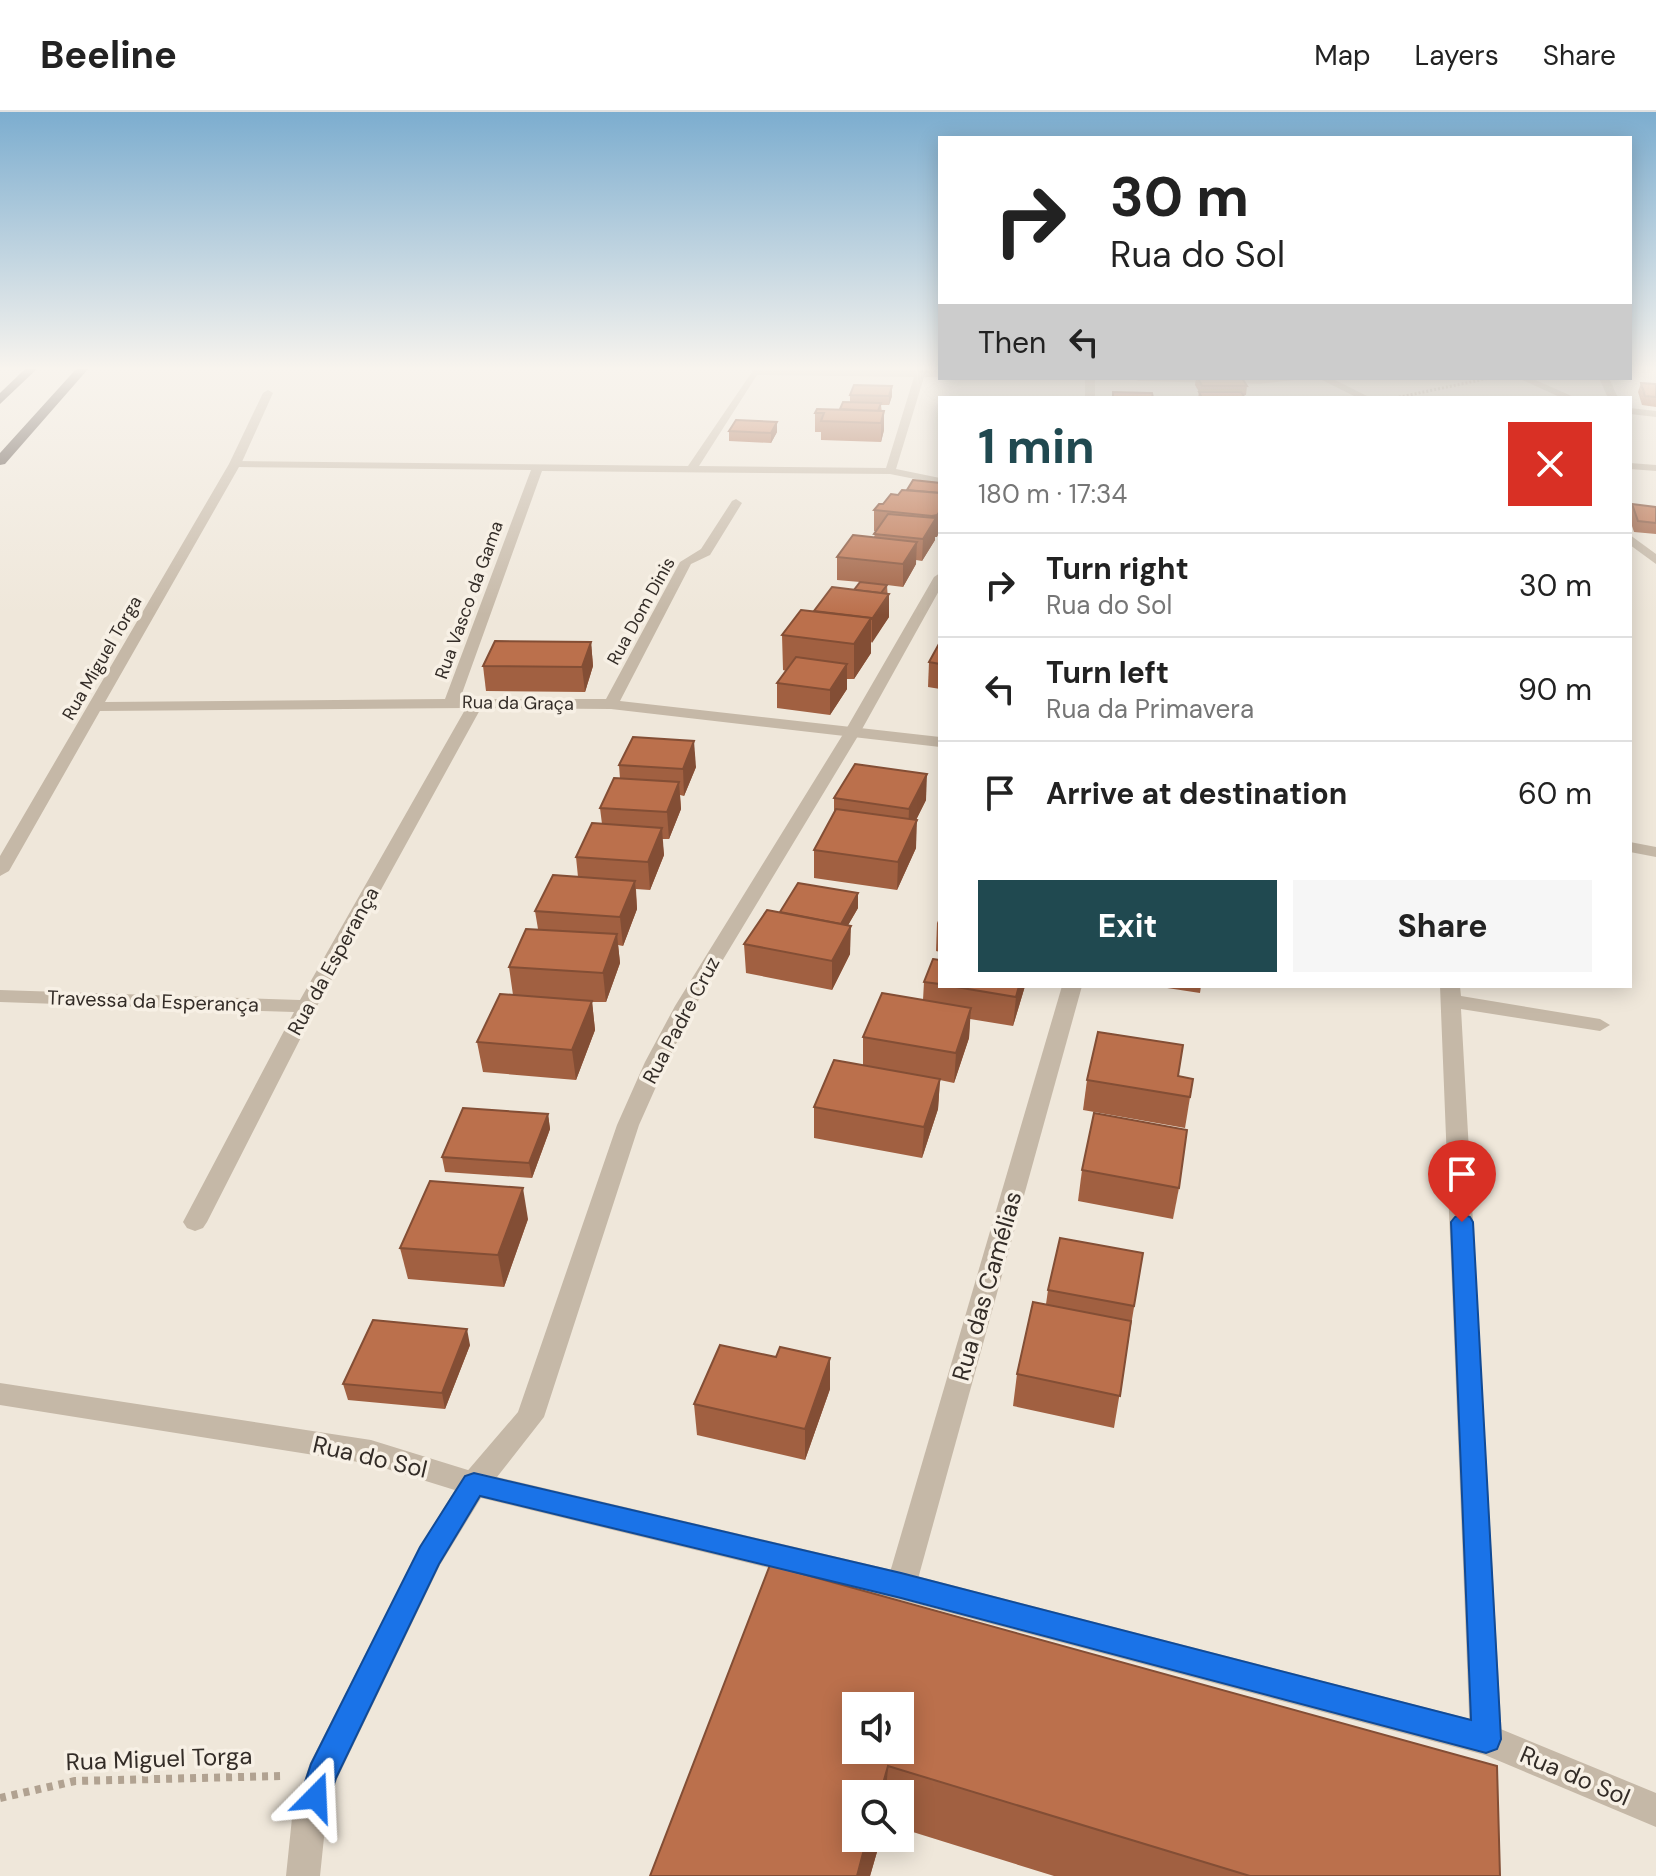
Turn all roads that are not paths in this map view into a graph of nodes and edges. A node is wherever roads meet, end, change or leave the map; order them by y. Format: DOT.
graph roads {
  1 [pos="241,450"];
  2 [pos="704,450"];
  3 [pos="896,450"];
  4 [pos="235,464"];
  5 [pos="538,466"];
  6 [pos="1632,466"];
  7 [pos="693,467"];
  8 [pos="1656,468"];
  9 [pos="890,471"];
  10 [pos="938,481"];
  11 [pos="736,503"];
  12 [pos="1632,541"];
  13 [pos="1656,560"];
  14 [pos="938,581"];
  15 [pos="451,703"];
  16 [pos="476,703"];
  17 [pos="611,704"];
  18 [pos="94,707"];
  19 [pos="853,731"];
  20 [pos="938,742"];
  21 [pos="1632,847"];
  22 [pos="1656,852"];
  23 [pos="0,871"];
  24 [pos="1071,988"];
  25 [pos="1451,993"];
  26 [pos="0,996"];
  27 [pos="307,1006"];
  28 [pos="1600,1025"];
  29 [pos="195,1222"];
  30 [pos="0,1394"];
  31 [pos="474,1484"];
  32 [pos="901,1586"];
  33 [pos="1486,1739"];
  34 [pos="1656,1810"];
  35 [pos="303,1876"];
  1 -- 4 [label="street, Rua Miguel Torga"];
  2 -- 7 [label="street"];
  3 -- 9 [label="street"];
  4 -- 5 [label="street"];
  4 -- 18 [label="street, Rua Miguel Torga"];
  5 -- 7 [label="street"];
  5 -- 15 [label="street, Rua Vasco da Gama"];
  6 -- 8 [label="street"];
  7 -- 9 [label="street"];
  9 -- 10 [label="street"];
  11 -- 17 [label="street, Rua Dom Dinis"];
  12 -- 13 [label="street"];
  14 -- 19 [label="street, Rua Padre Cruz"];
  15 -- 16 [label="street, Rua da Graça"];
  15 -- 18 [label="street, Rua da Graça"];
  16 -- 17 [label="street, Rua da Graça"];
  16 -- 27 [label="street, Rua da Esperança"];
  17 -- 19 [label="street, Rua da Graça"];
  18 -- 23 [label="street, Rua Miguel Torga"];
  19 -- 20 [label="street, Rua da Graça"];
  19 -- 31 [label="street, Rua Padre Cruz"];
  21 -- 22 [label="street"];
  24 -- 32 [label="street, Rua das Camélias"];
  25 -- 28 [label="street"];
  25 -- 33 [label="street"];
  26 -- 27 [label="street, Travessa da Esperança"];
  27 -- 29 [label="street, Rua da Esperança"];
  30 -- 31 [label="street, Rua do Sol"];
  31 -- 32 [label="street, Rua do Sol"];
  31 -- 35 [label="street, Rua Padre Cruz"];
  32 -- 33 [label="street, Rua do Sol"];
  33 -- 34 [label="street, Rua do Sol"];
}
